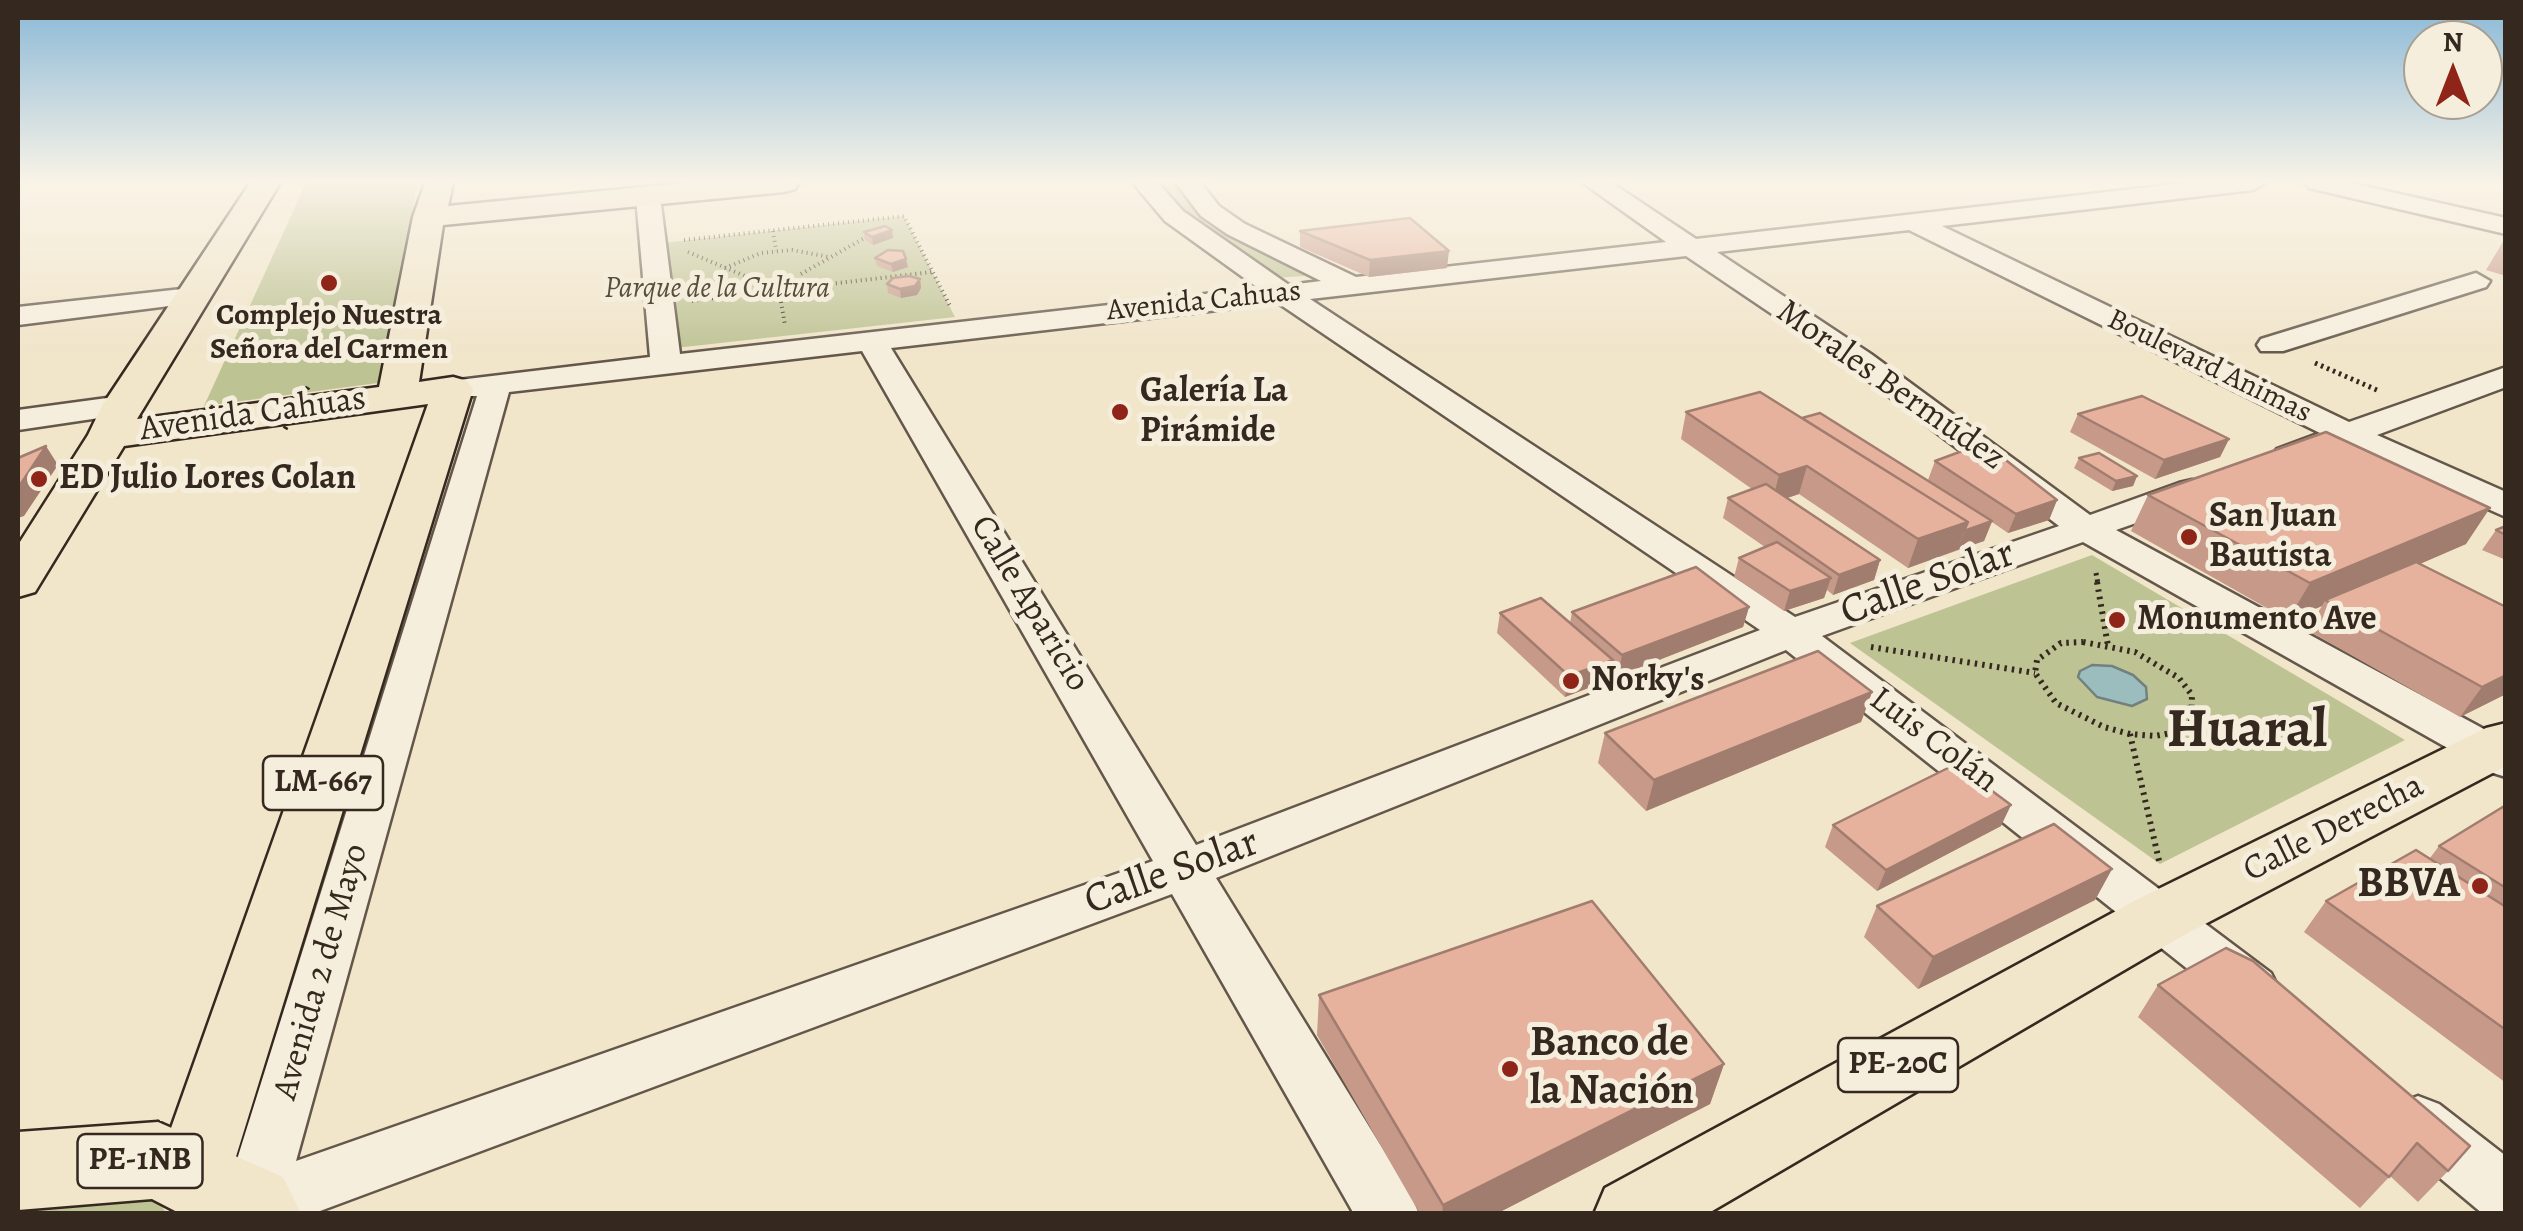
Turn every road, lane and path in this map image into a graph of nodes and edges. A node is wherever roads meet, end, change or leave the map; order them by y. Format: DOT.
graph roads {
  1 [pos="228,240"];
  2 [pos="425,240"];
  3 [pos="653,240"];
  4 [pos="686,240"];
  5 [pos="774,240"];
  6 [pos="859,240"];
  7 [pos="916,240"];
  8 [pos="1208,240"];
  9 [pos="1259,240"];
  10 [pos="1678,240"];
  11 [pos="1764,240"];
  12 [pos="1950,240"];
  13 [pos="653,244"];
  14 [pos="1691,249"];
  15 [pos="776,251"];
  16 [pos="830,257"];
  17 [pos="725,268"];
  18 [pos="932,272"];
  19 [pos="801,274"];
  20 [pos="752,280"];
  21 [pos="2476,281"];
  22 [pos="820,285"];
  23 [pos="1352,286"];
  24 [pos="1282,294"];
  25 [pos="191,296"];
  26 [pos="18,316"];
  27 [pos="955,317"];
  28 [pos="871,340"];
  29 [pos="2272,345"];
  30 [pos="666,362"];
  31 [pos="2506,376"];
  32 [pos="308,386"];
  33 [pos="475,387"];
  34 [pos="396,395"];
  35 [pos="2421,408"];
  36 [pos="18,420"];
  37 [pos="116,421"];
  38 [pos="285,429"];
  39 [pos="2349,435"];
  40 [pos="2255,468"];
  41 [pos="2217,482"];
  42 [pos="2506,506"];
  43 [pos="2086,528"];
  44 [pos="18,582"];
  45 [pos="1791,633"];
  46 [pos="2108,646"];
  47 [pos="2035,673"];
  48 [pos="2130,734"];
  49 [pos="2500,751"];
  50 [pos="1186,869"];
  51 [pos="2161,872"];
  52 [pos="2297,1025"];
  53 [pos="2371,1085"];
  54 [pos="18,1171"];
  55 [pos="2506,1194"];
  56 [pos="237,1202"];
  57 [pos="1388,1214"];
  58 [pos="1633,1214"];
  1 -- 25 [label="main road"];
  2 -- 34 [label="main road"];
  3 -- 13 [label="street"];
  4 -- 13 [label="path"];
  5 -- 15 [label="path"];
  6 -- 16 [label="path"];
  7 -- 18 [label="path"];
  8 -- 24 [label="street, Luis Colán"];
  9 -- 23 [label="street"];
  10 -- 14 [label="street, Morales Bermúdez"];
  11 -- 14 [label="street, Avenida Cahuas"];
  12 -- 39 [label="street, Boulevard Animas"];
  13 -- 17 [label="path"];
  13 -- 30 [label="street"];
  14 -- 23 [label="street, Avenida Cahuas"];
  14 -- 43 [label="street, Morales Bermúdez"];
  15 -- 16 [label="path"];
  15 -- 17 [label="path"];
  16 -- 19 [label="path"];
  17 -- 20 [label="path"];
  18 -- 22 [label="path"];
  18 -- 27 [label="path"];
  21 -- 29 [label="street"];
  23 -- 24 [label="street, Avenida Cahuas"];
  24 -- 28 [label="street, Avenida Cahuas"];
  24 -- 45 [label="street, Luis Colán"];
  25 -- 26 [label="street"];
  25 -- 37 [label="main road"];
  28 -- 30 [label="street, Avenida Cahuas"];
  28 -- 50 [label="street, Calle Aparicio"];
  29 -- 35 [label="path"];
  30 -- 33 [label="street, Avenida Cahuas"];
  31 -- 35 [label="street"];
  32 -- 38 [label="path, bridge"];
  33 -- 34 [label="main road, Avenida Cahuas"];
  33 -- 56 [label="main road, Avenida 2 de Mayo / LM-667"];
  34 -- 37 [label="main road, Avenida Cahuas"];
  35 -- 39 [label="street"];
  36 -- 37 [label="street"];
  37 -- 44 [label="main road"];
  39 -- 40 [label="street"];
  39 -- 42 [label="street, Boulevard Animas"];
  41 -- 43 [label="street, Calle Solar"];
  43 -- 45 [label="street, Calle Solar"];
  43 -- 46 [label="path"];
  43 -- 49 [label="street, Morales Bermúdez"];
  45 -- 47 [label="path"];
  45 -- 50 [label="street, Calle Solar"];
  45 -- 51 [label="street, Luis Colán"];
  46 -- 47 [label="path"];
  46 -- 48 [label="path"];
  47 -- 48 [label="path"];
  48 -- 51 [label="path"];
  49 -- 51 [label="main road, Calle Derecha / PE-20C"];
  50 -- 56 [label="street, Calle Solar"];
  50 -- 57 [label="street, Calle Aparicio"];
  51 -- 52 [label="street, Luis Colán"];
  51 -- 58 [label="main road, PE-20C"];
  53 -- 55 [label="street"];
  54 -- 56 [label="highway, PE-1NB"];
}
